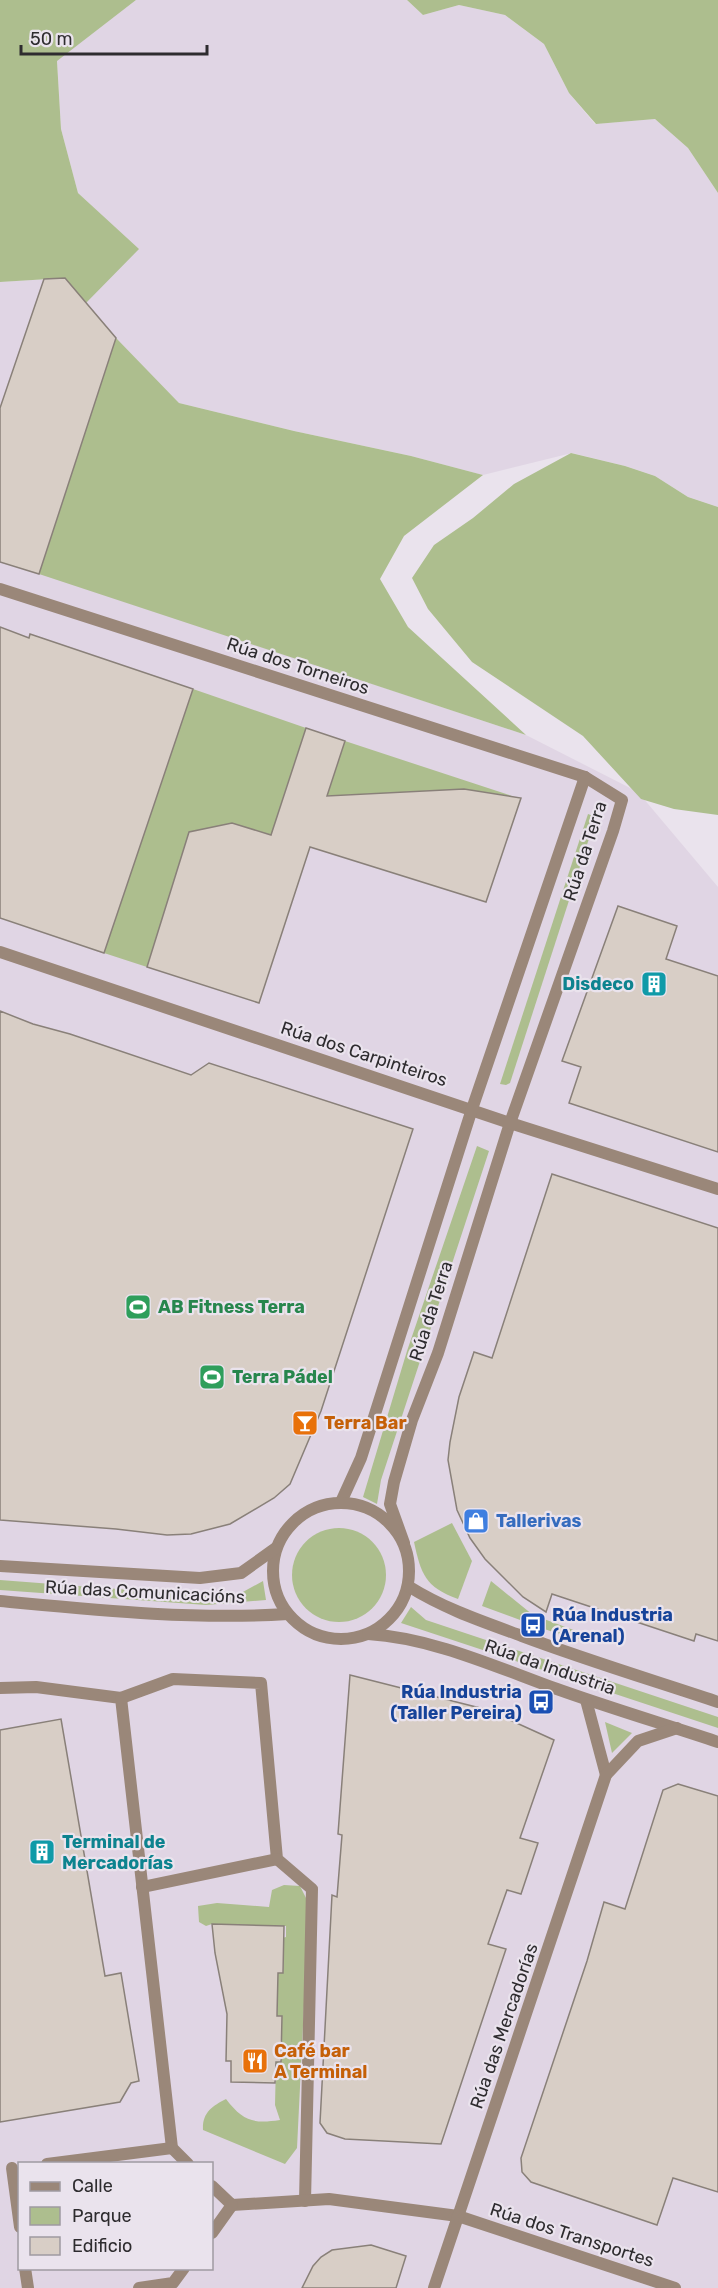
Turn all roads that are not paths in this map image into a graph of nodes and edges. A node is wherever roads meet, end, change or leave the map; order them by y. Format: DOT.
graph roads {
  1 [pos="0,589"];
  2 [pos="585,777"];
  3 [pos="0,952"];
  4 [pos="472,1109"];
  5 [pos="510,1122"];
  6 [pos="718,1189"];
  7 [pos="341,1502"];
  8 [pos="404,1543"];
  9 [pos="276,1548"];
  10 [pos="0,1566"];
  11 [pos="408,1586"];
  12 [pos="0,1601"];
  13 [pos="288,1614"];
  14 [pos="368,1634"];
  15 [pos="0,1688"];
  16 [pos="121,1698"];
  17 [pos="586,1700"];
  18 [pos="718,1701"];
  19 [pos="677,1728"];
  20 [pos="718,1742"];
  21 [pos="606,1775"];
  22 [pos="277,1859"];
  23 [pos="142,1887"];
  24 [pos="172,2148"];
  25 [pos="55,2162"];
  26 [pos="187,2162"];
  27 [pos="10,2168"];
  28 [pos="213,2187"];
  29 [pos="305,2201"];
  30 [pos="232,2205"];
  31 [pos="18,2215"];
  32 [pos="458,2216"];
  33 [pos="213,2232"];
  34 [pos="25,2270"];
  35 [pos="183,2270"];
  36 [pos="28,2288"];
  37 [pos="139,2288"];
  38 [pos="434,2288"];
  39 [pos="675,2288"];
  1 -- 2 [label="street, Rúa dos Torneiros"];
  2 -- 4 [label="street, Rúa da Terra"];
  2 -- 5 [label="street, Rúa da Terra"];
  3 -- 4 [label="street, Rúa dos Carpinteiros"];
  4 -- 5 [label="street, Rúa dos Carpinteiros"];
  4 -- 7 [label="street, Rúa da Terra"];
  5 -- 6 [label="street, Rúa dos Carpinteiros"];
  5 -- 8 [label="street, Rúa da Terra"];
  7 -- 8 [label="street, Rúa das Comunicacións"];
  7 -- 9 [label="street, Rúa das Comunicacións"];
  8 -- 11 [label="street, Rúa das Comunicacións"];
  9 -- 10 [label="street, Rúa das Comunicacións"];
  9 -- 13 [label="street, Rúa das Comunicacións"];
  11 -- 14 [label="street, Rúa das Comunicacións"];
  11 -- 18 [label="street, Rúa da Industria"];
  12 -- 13 [label="street, Rúa das Comunicacións"];
  13 -- 14 [label="street, Rúa das Comunicacións"];
  14 -- 17 [label="street, Rúa da Industria"];
  15 -- 16 [label="street"];
  16 -- 22 [label="street"];
  16 -- 23 [label="street"];
  17 -- 19 [label="street, Rúa da Industria"];
  17 -- 21 [label="street"];
  19 -- 20 [label="street, Rúa da Industria"];
  19 -- 21 [label="street, Rúa das Mercadorías"];
  21 -- 32 [label="street, Rúa das Mercadorías"];
  22 -- 23 [label="street"];
  22 -- 29 [label="street"];
  23 -- 24 [label="street"];
  24 -- 25 [label="street"];
  24 -- 26 [label="street"];
  27 -- 31 [label="street"];
  28 -- 30 [label="street"];
  29 -- 30 [label="street, Rúa dos Transportes"];
  29 -- 32 [label="street, Rúa dos Transportes"];
  30 -- 33 [label="street"];
  32 -- 38 [label="street, Rúa das Mercadorías"];
  32 -- 39 [label="street, Rúa dos Transportes"];
  34 -- 36 [label="street"];
  35 -- 37 [label="street"];
}
